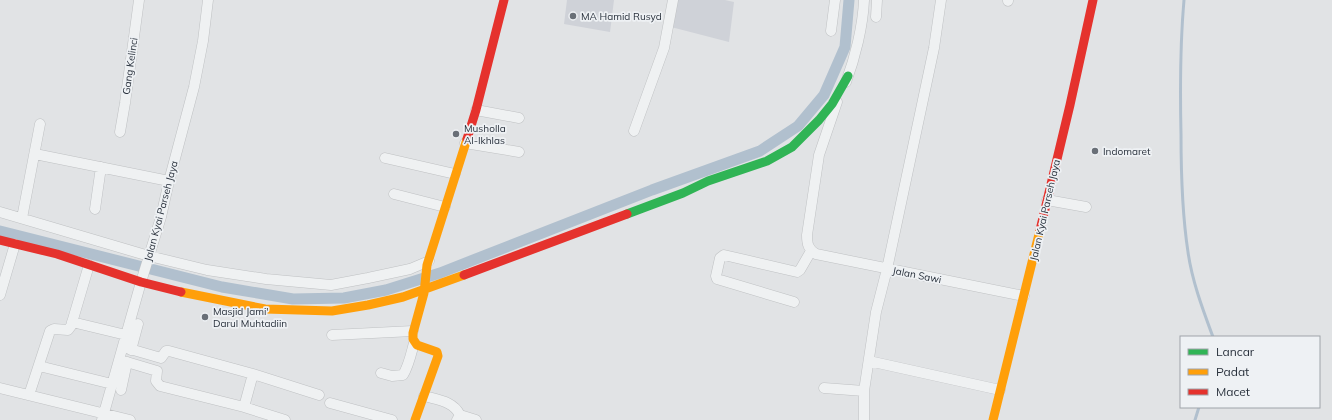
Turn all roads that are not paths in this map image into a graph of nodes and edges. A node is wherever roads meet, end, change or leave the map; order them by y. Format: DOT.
graph roads {
  1 [pos="139,0"];
  2 [pos="208,0"];
  3 [pos="504,0"];
  4 [pos="672,0"];
  5 [pos="835,0"];
  6 [pos="864,0"];
  7 [pos="877,0"];
  8 [pos="941,0"];
  9 [pos="1093,0"];
  10 [pos="876,17"];
  11 [pos="831,31"];
  12 [pos="848,76"];
  13 [pos="476,110"];
  14 [pos="519,118"];
  15 [pos="40,124"];
  16 [pos="634,131"];
  17 [pos="120,132"];
  18 [pos="465,143"];
  19 [pos="519,152"];
  20 [pos="34,154"];
  21 [pos="385,158"];
  22 [pos="101,167"];
  23 [pos="455,174"];
  24 [pos="169,181"];
  25 [pos="394,194"];
  26 [pos="1047,200"];
  27 [pos="445,207"];
  28 [pos="1086,208"];
  29 [pos="95,209"];
  30 [pos="0,212"];
  31 [pos="22,218"];
  32 [pos="0,240"];
  33 [pos="15,244"];
  34 [pos="810,251"];
  35 [pos="148,258"];
  36 [pos="428,263"];
  37 [pos="89,266"];
  38 [pos="887,269"];
  39 [pos="141,280"];
  40 [pos="424,287"];
  41 [pos="0,295"];
  42 [pos="1024,296"];
  43 [pos="794,302"];
  44 [pos="72,322"];
  45 [pos="138,324"];
  46 [pos="413,331"];
  47 [pos="126,335"];
  48 [pos="332,335"];
  49 [pos="414,343"];
  50 [pos="127,349"];
  51 [pos="161,358"];
  52 [pos="124,361"];
  53 [pos="869,361"];
  54 [pos="39,366"];
  55 [pos="157,371"];
  56 [pos="381,373"];
  57 [pos="253,374"];
  58 [pos="112,384"];
  59 [pos="0,388"];
  60 [pos="824,388"];
  61 [pos="121,390"];
  62 [pos="864,390"];
  63 [pos="1000,390"];
  64 [pos="29,395"];
  65 [pos="319,395"];
  66 [pos="424,396"];
  67 [pos="330,403"];
  68 [pos="244,407"];
  69 [pos="103,417"];
  70 [pos="459,417"];
  71 [pos="130,420"];
  72 [pos="285,420"];
  73 [pos="389,420"];
  74 [pos="415,420"];
  75 [pos="476,420"];
  76 [pos="864,420"];
  77 [pos="993,420"];
  1 -- 17 [label="street, Gang Kelinci"];
  2 -- 24 [label="street, Jalan Kyai Parseh Jaya"];
  3 -- 13 [label="street"];
  4 -- 16 [label="street"];
  5 -- 11 [label="street"];
  6 -- 12 [label="street"];
  7 -- 10 [label="street"];
  8 -- 38 [label="street"];
  9 -- 26 [label="street, Jalan Kyai Parseh Jaya"];
  12 -- 34 [label="street"];
  12 -- 40 [label="street"];
  13 -- 14 [label="street"];
  13 -- 18 [label="street"];
  15 -- 20 [label="street"];
  18 -- 19 [label="street"];
  18 -- 23 [label="street"];
  20 -- 22 [label="street"];
  20 -- 31 [label="street"];
  21 -- 23 [label="street"];
  22 -- 24 [label="street"];
  22 -- 29 [label="street"];
  23 -- 27 [label="street"];
  24 -- 35 [label="street, Jalan Kyai Parseh Jaya"];
  25 -- 27 [label="street"];
  26 -- 28 [label="street"];
  26 -- 42 [label="street, Jalan Kyai Parseh Jaya"];
  27 -- 36 [label="street"];
  30 -- 31 [label="street"];
  31 -- 35 [label="street"];
  32 -- 33 [label="street"];
  33 -- 37 [label="street"];
  33 -- 41 [label="street"];
  34 -- 38 [label="street, Jalan Sawi"];
  34 -- 43 [label="street"];
  35 -- 36 [label="street"];
  35 -- 39 [label="street, Jalan Kyai Parseh Jaya"];
  36 -- 40 [label="street"];
  37 -- 39 [label="street"];
  37 -- 44 [label="street"];
  38 -- 42 [label="street, Jalan Sawi"];
  38 -- 53 [label="street"];
  39 -- 40 [label="street"];
  39 -- 47 [label="street, Jalan Kyai Parseh Jaya"];
  40 -- 46 [label="street"];
  42 -- 63 [label="street, Jalan Kyai Parseh Jaya"];
  44 -- 47 [label="street"];
  44 -- 54 [label="street"];
  45 -- 50 [label="street"];
  46 -- 48 [label="street"];
  46 -- 49 [label="street"];
  47 -- 50 [label="street, Jalan Kyai Parseh Jaya"];
  49 -- 56 [label="street"];
  49 -- 66 [label="street"];
  50 -- 51 [label="street"];
  50 -- 52 [label="street, Jalan Kyai Parseh Jaya"];
  51 -- 55 [label="street"];
  51 -- 57 [label="street"];
  52 -- 55 [label="street"];
  52 -- 58 [label="street, Jalan Kyai Parseh Jaya"];
  52 -- 61 [label="street"];
  53 -- 62 [label="street"];
  53 -- 63 [label="street"];
  54 -- 58 [label="street"];
  54 -- 64 [label="street"];
  55 -- 68 [label="street"];
  57 -- 65 [label="street"];
  57 -- 68 [label="street"];
  58 -- 69 [label="street, Jalan Kyai Parseh Jaya"];
  59 -- 64 [label="street"];
  60 -- 62 [label="street"];
  62 -- 76 [label="street"];
  63 -- 77 [label="street, Jalan Kyai Parseh Jaya"];
  64 -- 69 [label="street"];
  66 -- 70 [label="street"];
  66 -- 74 [label="street"];
  67 -- 73 [label="street"];
  68 -- 72 [label="street"];
  69 -- 71 [label="street"];
  70 -- 75 [label="street"];
}
